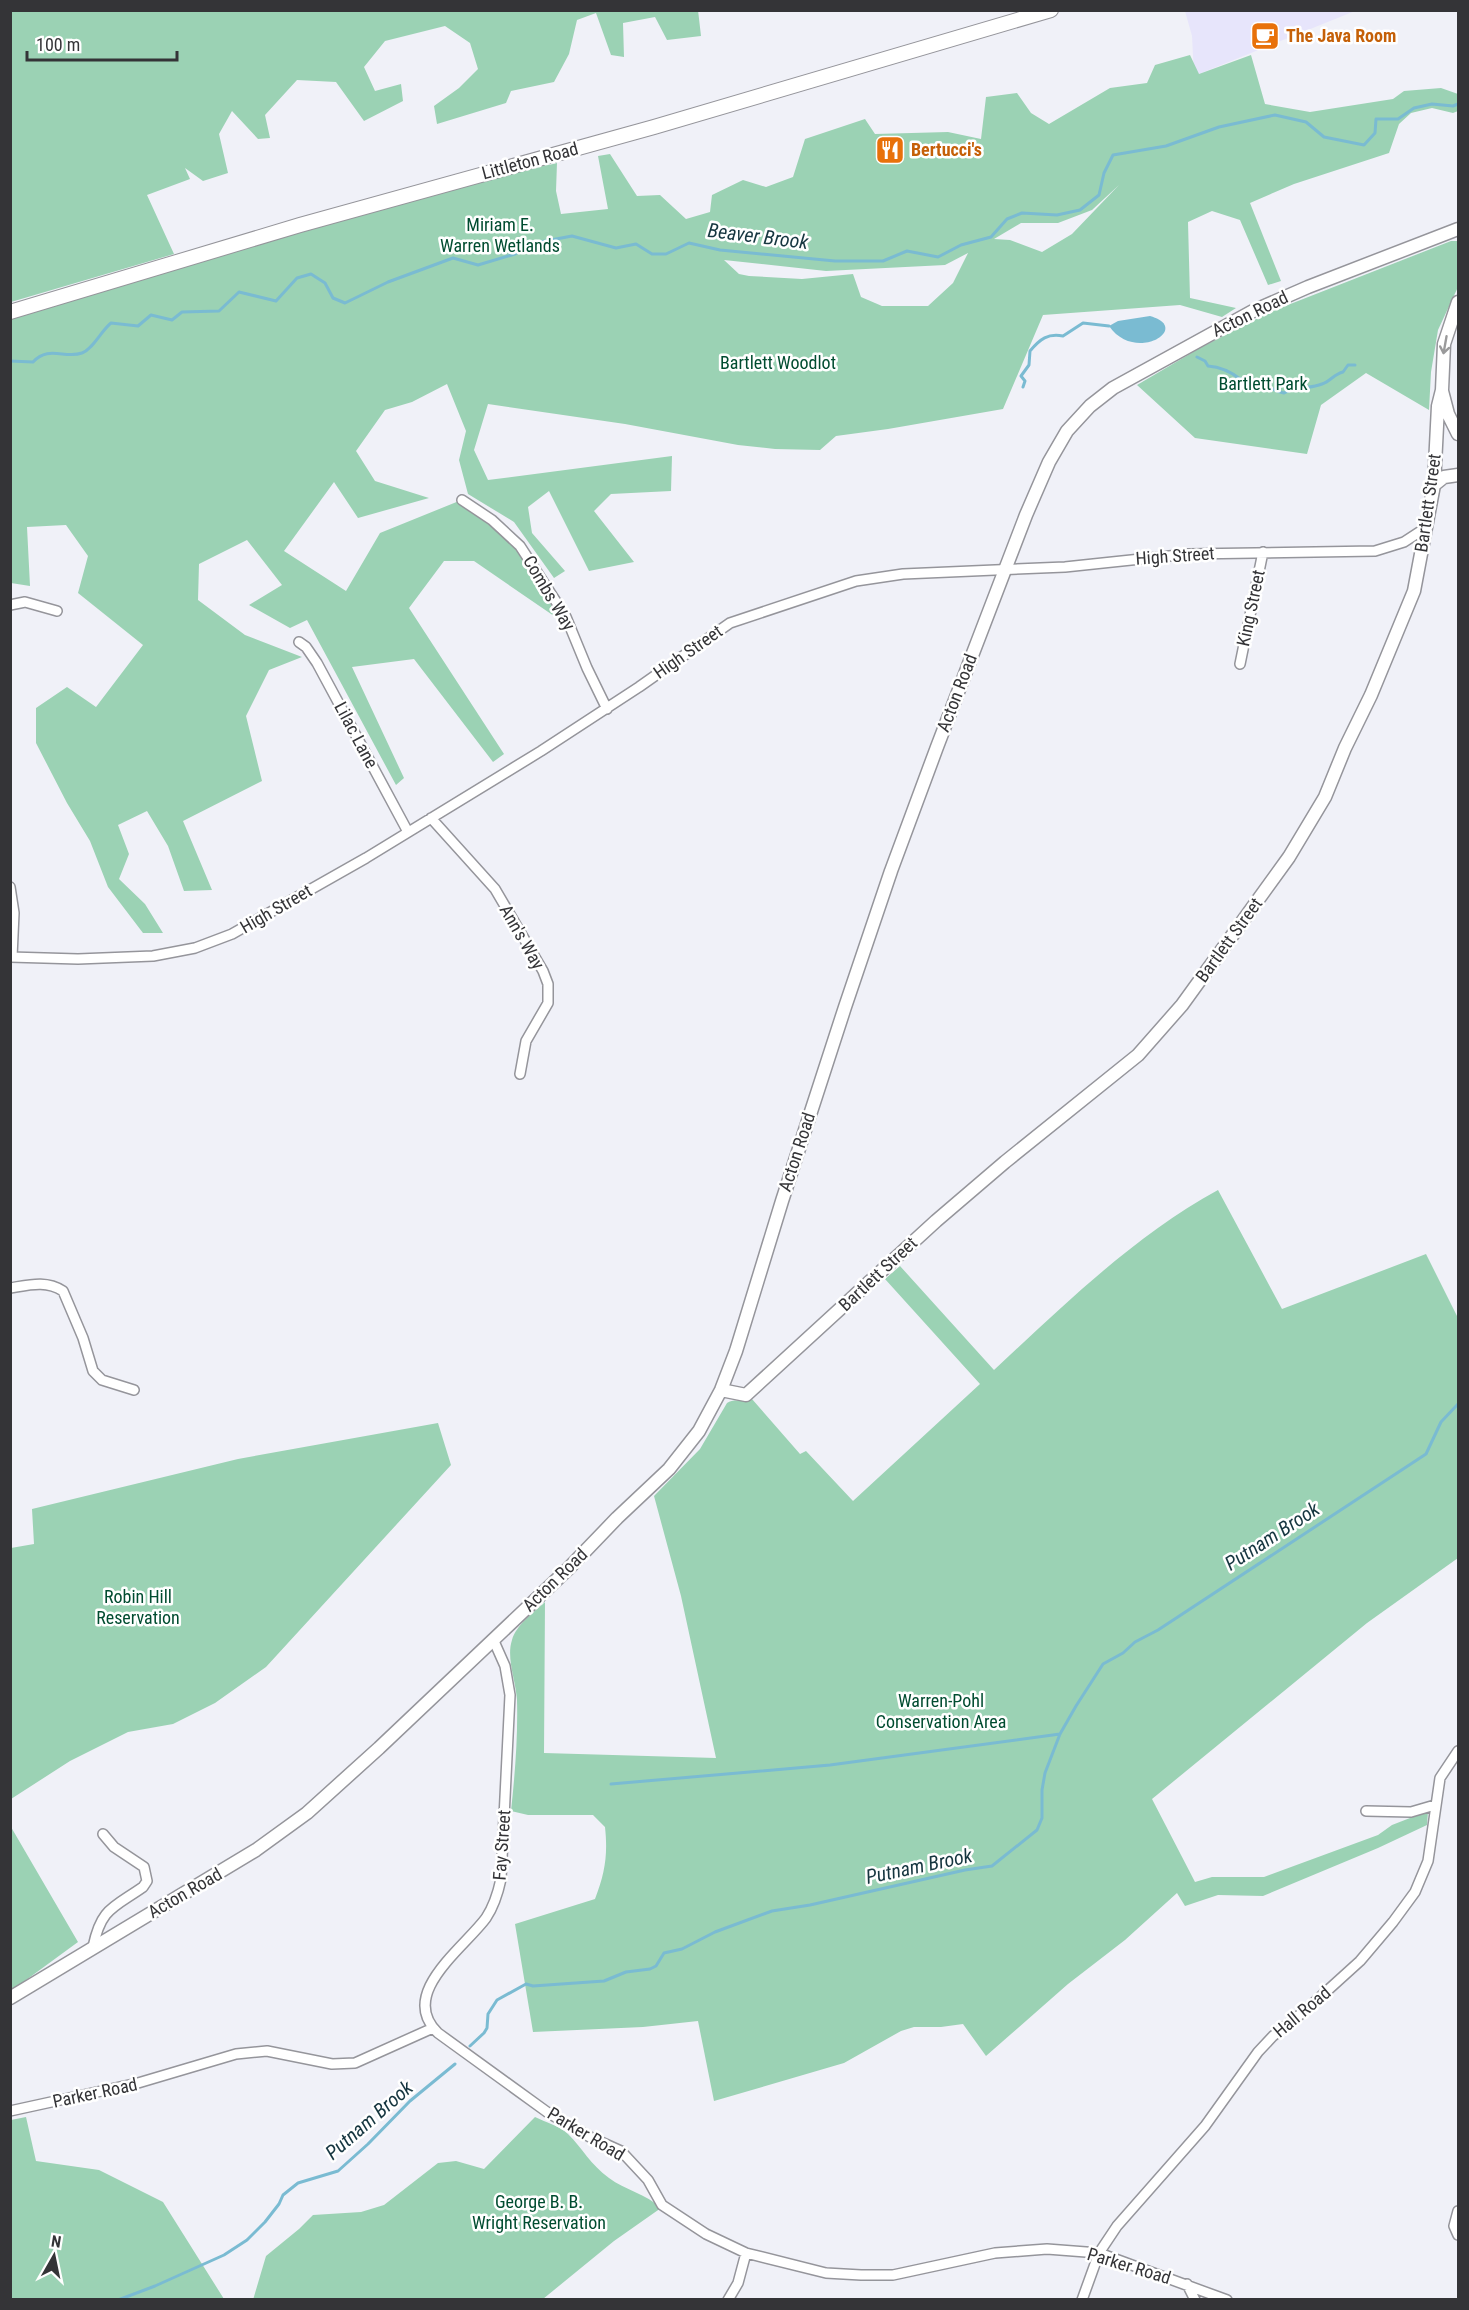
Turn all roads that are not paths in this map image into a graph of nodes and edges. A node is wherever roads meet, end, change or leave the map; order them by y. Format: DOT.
graph roads {
  1 [pos="1051,10"];
  2 [pos="1458,228"];
  3 [pos="1458,236"];
  4 [pos="1439,237"];
  5 [pos="1458,302"];
  6 [pos="10,312"];
  7 [pos="1442,390"];
  8 [pos="1458,434"];
  9 [pos="1458,476"];
  10 [pos="1434,485"];
  11 [pos="462,500"];
  12 [pos="1427,527"];
  13 [pos="1263,552"];
  14 [pos="1006,568"];
  15 [pos="10,605"];
  16 [pos="57,611"];
  17 [pos="299,642"];
  18 [pos="1240,664"];
  19 [pos="607,709"];
  20 [pos="430,818"];
  21 [pos="408,832"];
  22 [pos="10,887"];
  23 [pos="11,957"];
  24 [pos="520,1074"];
  25 [pos="10,1288"];
  26 [pos="134,1390"];
  27 [pos="721,1390"];
  28 [pos="493,1639"];
  29 [pos="1458,1751"];
  30 [pos="1435,1805"];
  31 [pos="1366,1811"];
  32 [pos="103,1834"];
  33 [pos="93,1947"];
  34 [pos="10,1998"];
  35 [pos="432,2028"];
  36 [pos="10,2111"];
  37 [pos="1458,2211"];
  38 [pos="1458,2235"];
  39 [pos="746,2253"];
  40 [pos="1099,2253"];
  41 [pos="1186,2284"];
  42 [pos="728,2300"];
  43 [pos="1082,2300"];
  44 [pos="1195,2300"];
  45 [pos="1227,2300"];
  1 -- 6 [label="main road, Littleton Road"];
  2 -- 4 [label="main road, Acton Road"];
  3 -- 4 [label="main road, Acton Road"];
  4 -- 14 [label="main road, Acton Road"];
  5 -- 7 [label="main road, Bartlett Street, one-way"];
  7 -- 8 [label="main road"];
  7 -- 10 [label="main road, Bartlett Street"];
  9 -- 10 [label="main road"];
  10 -- 12 [label="main road, Bartlett Street"];
  11 -- 19 [label="street, Combs Way"];
  12 -- 13 [label="street, High Street"];
  12 -- 27 [label="main road, Bartlett Street"];
  13 -- 14 [label="street, High Street"];
  13 -- 18 [label="street, King Street"];
  14 -- 19 [label="street, High Street"];
  14 -- 27 [label="main road, Acton Road"];
  15 -- 16 [label="street"];
  17 -- 21 [label="street, Lilac Lane"];
  19 -- 20 [label="street, High Street"];
  20 -- 21 [label="street, High Street"];
  20 -- 24 [label="street, Ann's Way"];
  21 -- 23 [label="street, High Street"];
  22 -- 23 [label="street"];
  25 -- 26 [label="street"];
  27 -- 28 [label="main road, Acton Road"];
  28 -- 33 [label="main road, Acton Road"];
  28 -- 35 [label="street, Fay Street"];
  29 -- 30 [label="street, Hall Road"];
  30 -- 31 [label="street"];
  30 -- 40 [label="street, Hall Road"];
  32 -- 33 [label="street"];
  33 -- 34 [label="main road, Acton Road"];
  35 -- 36 [label="street, Parker Road"];
  35 -- 39 [label="street, Parker Road"];
  37 -- 38 [label="street"];
  39 -- 40 [label="street, Parker Road"];
  39 -- 42 [label="street"];
  40 -- 41 [label="street, Parker Road"];
  40 -- 43 [label="street, Hall Road"];
  41 -- 44 [label="street"];
  41 -- 45 [label="street, Parker Road"];
}
